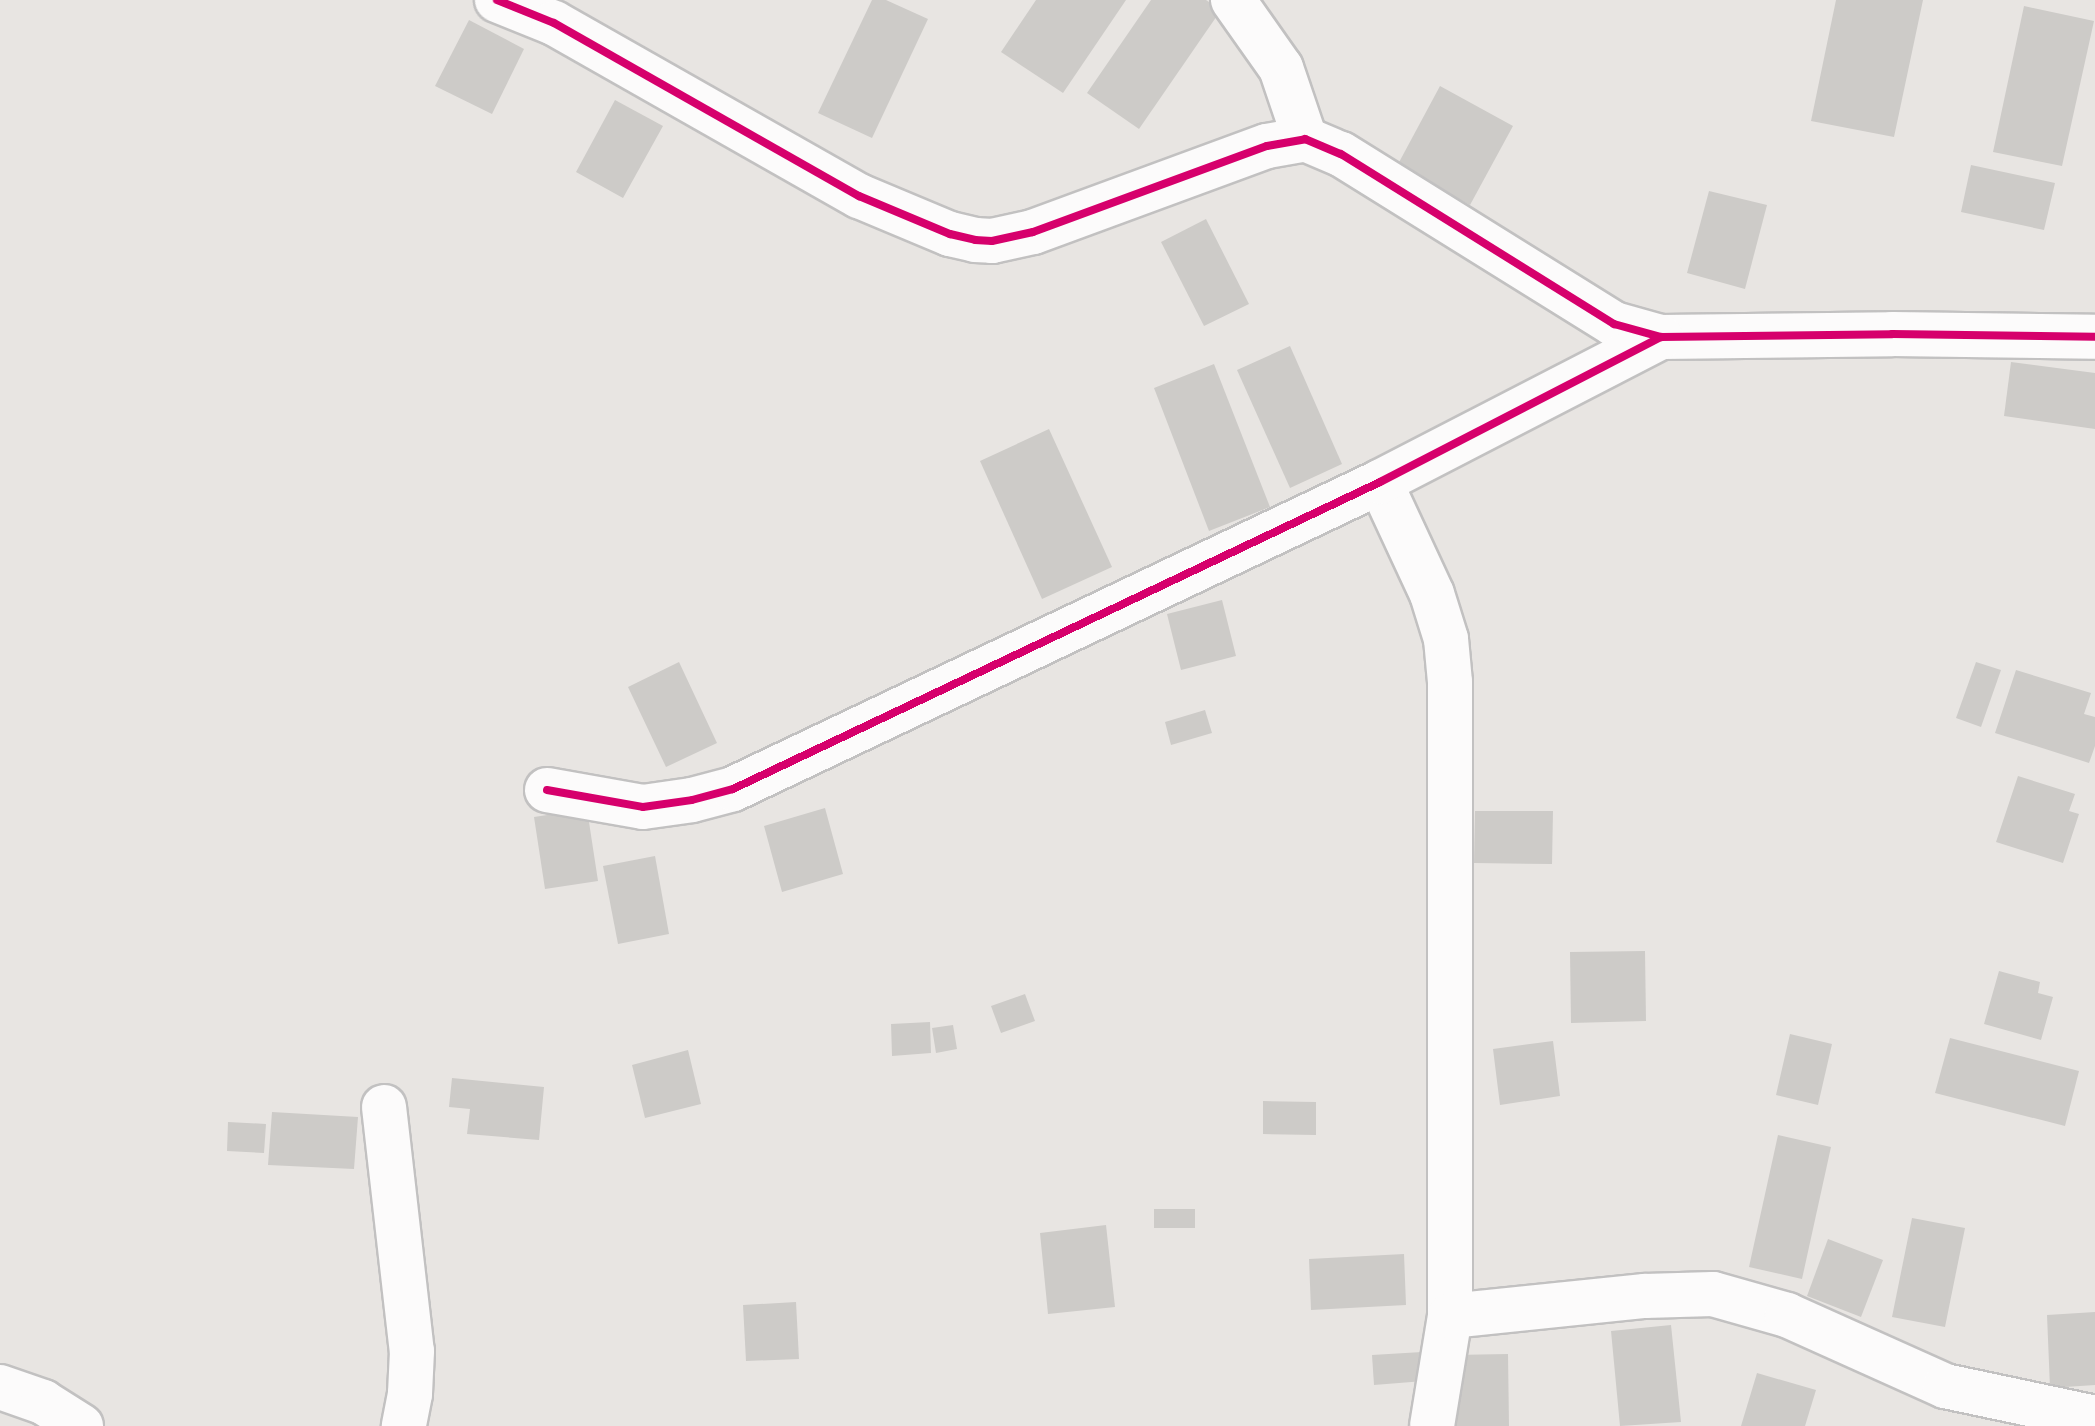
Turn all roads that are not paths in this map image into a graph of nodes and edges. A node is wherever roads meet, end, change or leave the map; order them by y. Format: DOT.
graph roads {
  1 [pos="497,0"];
  2 [pos="1233,0"];
  3 [pos="1305,139"];
  4 [pos="1661,337"];
  5 [pos="2095,337"];
  6 [pos="1380,482"];
  7 [pos="547,790"];
  8 [pos="384,1107"];
  9 [pos="1450,1316"];
  10 [pos="0,1387"];
  11 [pos="2095,1418"];
  12 [pos="81,1426"];
  13 [pos="404,1426"];
  14 [pos="1432,1426"];
  1 -- 3 [label="street"];
  2 -- 3 [label="street"];
  3 -- 4 [label="street"];
  4 -- 5 [label="street"];
  4 -- 6 [label="street"];
  6 -- 7 [label="street"];
  6 -- 9 [label="street"];
  8 -- 13 [label="street"];
  9 -- 11 [label="street"];
  9 -- 14 [label="street"];
  10 -- 12 [label="street"];
}
